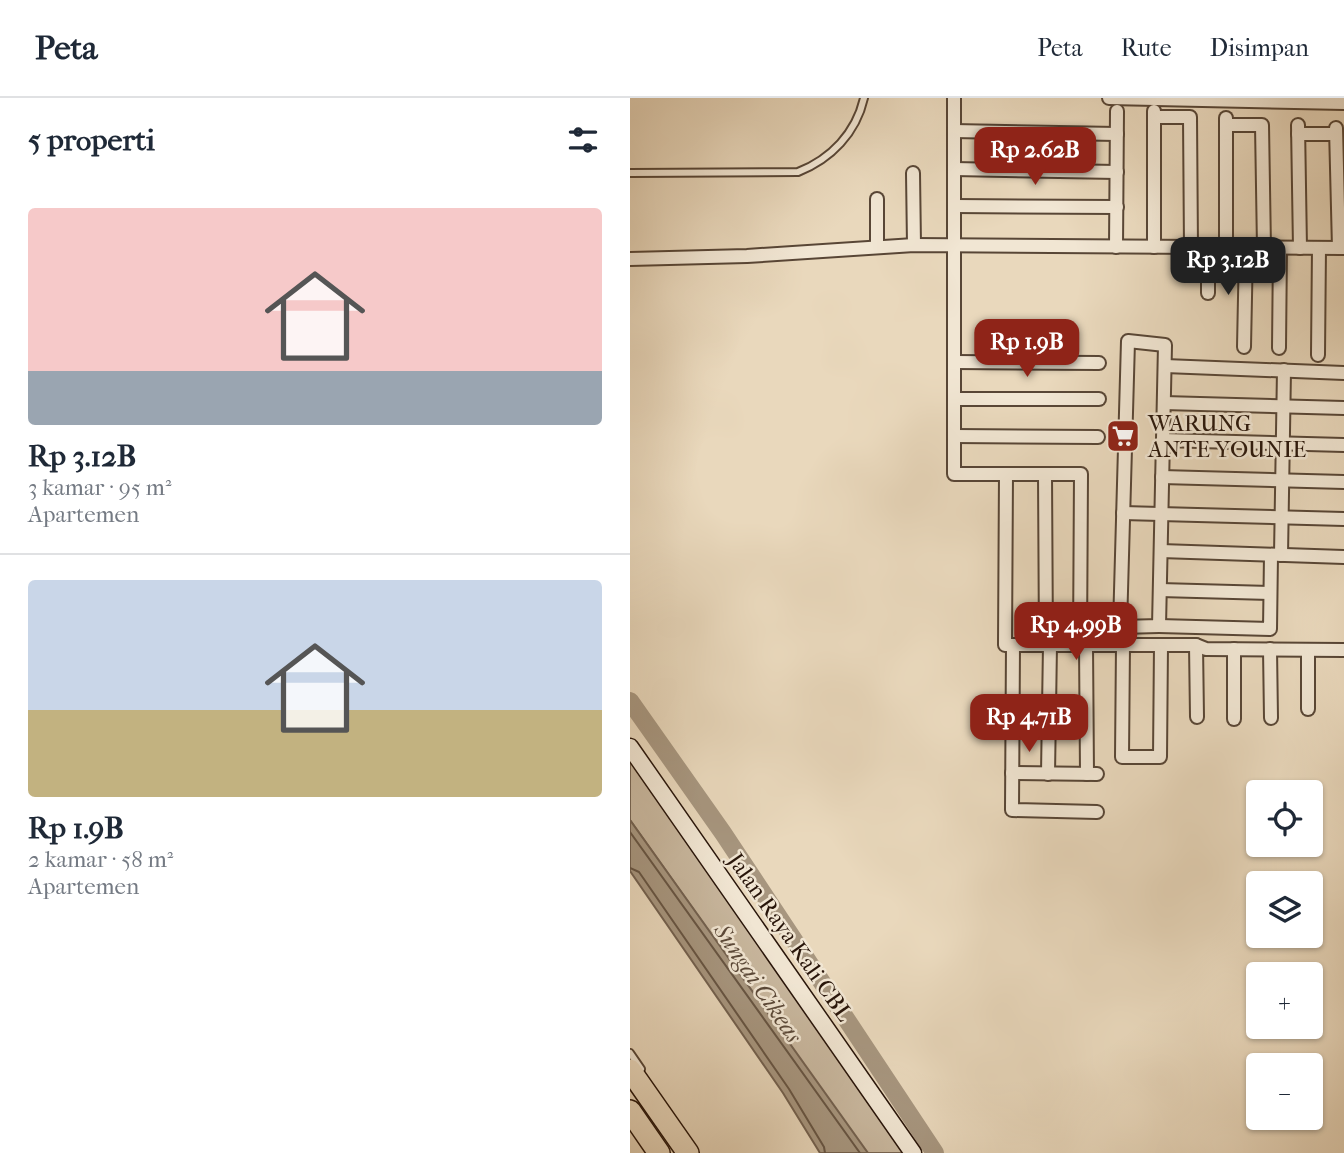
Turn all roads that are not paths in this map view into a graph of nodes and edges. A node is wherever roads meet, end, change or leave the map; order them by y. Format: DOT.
graph roads {
  1 [pos="864,98"];
  2 [pos="954,98"];
  3 [pos="1109,98"];
  4 [pos="1251,100"];
  5 [pos="1344,103"];
  6 [pos="1118,111"];
  7 [pos="954,131"];
  8 [pos="1117,134"];
  9 [pos="954,169"];
  10 [pos="1117,172"];
  11 [pos="630,173"];
  12 [pos="913,173"];
  13 [pos="877,199"];
  14 [pos="955,206"];
  15 [pos="1117,207"];
  16 [pos="914,245"];
  17 [pos="955,246"];
  18 [pos="877,247"];
  19 [pos="1116,247"];
  20 [pos="1154,247"];
  21 [pos="1191,248"];
  22 [pos="1208,248"];
  23 [pos="1226,248"];
  24 [pos="1246,248"];
  25 [pos="1264,248"];
  26 [pos="1280,248"];
  27 [pos="1300,248"];
  28 [pos="1319,248"];
  29 [pos="1341,248"];
  30 [pos="630,259"];
  31 [pos="1208,293"];
  32 [pos="1244,347"];
  33 [pos="1279,348"];
  34 [pos="1318,355"];
  35 [pos="955,362"];
  36 [pos="1099,363"];
  37 [pos="1165,366"];
  38 [pos="1284,370"];
  39 [pos="1344,373"];
  40 [pos="955,399"];
  41 [pos="1099,399"];
  42 [pos="1164,403"];
  43 [pos="1284,407"];
  44 [pos="1344,408"];
  45 [pos="954,436"];
  46 [pos="1098,437"];
  47 [pos="1163,440"];
  48 [pos="1284,443"];
  49 [pos="1344,445"];
  50 [pos="1006,474"];
  51 [pos="1045,474"];
  52 [pos="1162,477"];
  53 [pos="1283,480"];
  54 [pos="1344,482"];
  55 [pos="1123,513"];
  56 [pos="1162,514"];
  57 [pos="1282,518"];
  58 [pos="1344,519"];
  59 [pos="1161,551"];
  60 [pos="1276,555"];
  61 [pos="1344,557"];
  62 [pos="1160,590"];
  63 [pos="1270,593"];
  64 [pos="1159,626"];
  65 [pos="1013,645"];
  66 [pos="1048,645"];
  67 [pos="1083,645"];
  68 [pos="1123,645"];
  69 [pos="1161,645"];
  70 [pos="1196,645"];
  71 [pos="1234,649"];
  72 [pos="1270,649"];
  73 [pos="1308,650"];
  74 [pos="1344,650"];
  75 [pos="1308,709"];
  76 [pos="1197,717"];
  77 [pos="1271,718"];
  78 [pos="1234,719"];
  79 [pos="630,747"];
  80 [pos="1012,773"];
  81 [pos="1048,774"];
  82 [pos="1097,812"];
  83 [pos="630,1053"];
  84 [pos="638,1072"];
  85 [pos="630,1111"];
  86 [pos="659,1153"];
  87 [pos="688,1153"];
  88 [pos="913,1153"];
  1 -- 11 [label="lane"];
  2 -- 7 [label="street"];
  3 -- 4 [label="street"];
  4 -- 5 [label="street"];
  6 -- 8 [label="street"];
  7 -- 8 [label="street"];
  7 -- 9 [label="street"];
  8 -- 10 [label="street"];
  9 -- 10 [label="street"];
  9 -- 14 [label="street"];
  10 -- 15 [label="street"];
  12 -- 16 [label="street"];
  13 -- 18 [label="street"];
  14 -- 15 [label="street"];
  14 -- 17 [label="street"];
  15 -- 19 [label="street"];
  16 -- 17 [label="street"];
  16 -- 18 [label="street"];
  17 -- 19 [label="street"];
  17 -- 35 [label="street"];
  18 -- 30 [label="street"];
  19 -- 20 [label="street"];
  20 -- 21 [label="street"];
  20 -- 21 [label="street"];
  21 -- 22 [label="street"];
  22 -- 23 [label="street"];
  22 -- 31 [label="street"];
  23 -- 24 [label="street"];
  23 -- 25 [label="street"];
  24 -- 25 [label="street"];
  24 -- 32 [label="street"];
  25 -- 26 [label="street"];
  26 -- 27 [label="street"];
  26 -- 33 [label="street"];
  27 -- 28 [label="street"];
  27 -- 29 [label="street"];
  28 -- 29 [label="street"];
  28 -- 34 [label="street"];
  35 -- 36 [label="street"];
  35 -- 40 [label="street"];
  37 -- 38 [label="street"];
  37 -- 42 [label="street"];
  37 -- 55 [label="street"];
  38 -- 39 [label="street"];
  38 -- 43 [label="street"];
  40 -- 41 [label="street"];
  40 -- 45 [label="street"];
  42 -- 43 [label="street"];
  42 -- 47 [label="street"];
  43 -- 44 [label="street"];
  43 -- 48 [label="street"];
  45 -- 46 [label="street"];
  45 -- 50 [label="street"];
  47 -- 48 [label="street"];
  47 -- 52 [label="street"];
  48 -- 49 [label="street"];
  48 -- 53 [label="street"];
  50 -- 51 [label="street"];
  50 -- 65 [label="street"];
  51 -- 66 [label="street"];
  51 -- 67 [label="street"];
  52 -- 53 [label="street"];
  52 -- 56 [label="street"];
  53 -- 54 [label="street"];
  53 -- 57 [label="street"];
  55 -- 56 [label="street"];
  55 -- 64 [label="street"];
  56 -- 57 [label="street"];
  56 -- 59 [label="street"];
  57 -- 58 [label="street"];
  57 -- 60 [label="street"];
  59 -- 60 [label="street"];
  59 -- 62 [label="street"];
  60 -- 61 [label="street"];
  60 -- 63 [label="street"];
  62 -- 63 [label="street"];
  62 -- 64 [label="street"];
  63 -- 64 [label="street"];
  65 -- 66 [label="street"];
  65 -- 80 [label="street"];
  66 -- 67 [label="street"];
  66 -- 81 [label="street"];
  67 -- 68 [label="street"];
  67 -- 81 [label="street"];
  68 -- 69 [label="street"];
  68 -- 69 [label="street"];
  69 -- 70 [label="street"];
  70 -- 71 [label="street"];
  70 -- 76 [label="street"];
  71 -- 72 [label="street"];
  71 -- 78 [label="street"];
  72 -- 73 [label="street"];
  72 -- 77 [label="street"];
  73 -- 74 [label="street"];
  73 -- 75 [label="street"];
  79 -- 88 [label="main road, Jalan Raya Kali CBL"];
  80 -- 81 [label="street"];
  80 -- 82 [label="street"];
  83 -- 84 [label="lane"];
  84 -- 87 [label="highway"];
  85 -- 86 [label="highway"];
}
